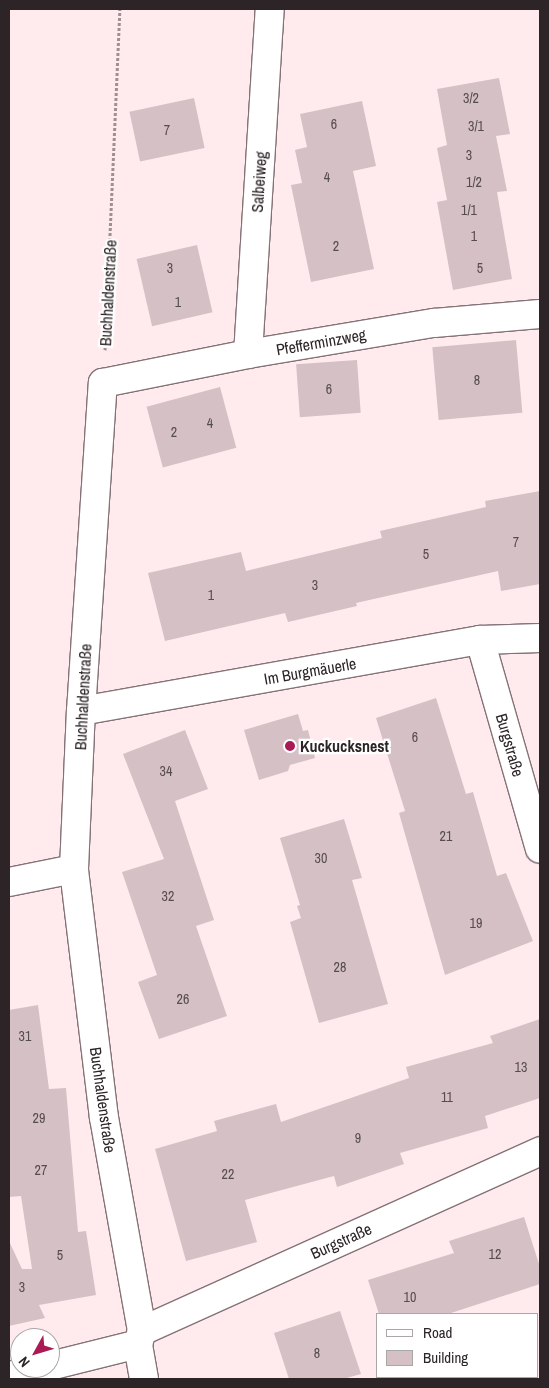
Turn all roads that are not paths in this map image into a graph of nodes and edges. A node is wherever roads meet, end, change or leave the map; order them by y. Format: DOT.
graph roads {
  1 [pos="270,9"];
  2 [pos="540,314"];
  3 [pos="248,354"];
  4 [pos="103,383"];
  5 [pos="540,638"];
  6 [pos="480,640"];
  7 [pos="81,711"];
  8 [pos="540,849"];
  9 [pos="74,869"];
  10 [pos="9,882"];
  11 [pos="540,1151"];
  12 [pos="140,1337"];
  13 [pos="60,1363"];
  14 [pos="144,1379"];
  1 -- 3 [label="street, Salbeiweg"];
  2 -- 3 [label="street, Pfefferminzweg"];
  3 -- 4 [label="street, Pfefferminzweg"];
  4 -- 7 [label="street, Buchhaldenstraße"];
  5 -- 6 [label="street, Im Burgmäuerle"];
  6 -- 7 [label="street, Im Burgmäuerle"];
  6 -- 8 [label="street, Burgstraße"];
  7 -- 9 [label="street, Buchhaldenstraße"];
  9 -- 10 [label="street"];
  9 -- 12 [label="street, Buchhaldenstraße"];
  11 -- 12 [label="street, Burgstraße"];
  12 -- 13 [label="street, Burgstraße"];
  12 -- 14 [label="street, Buchhaldenstraße"];
}
